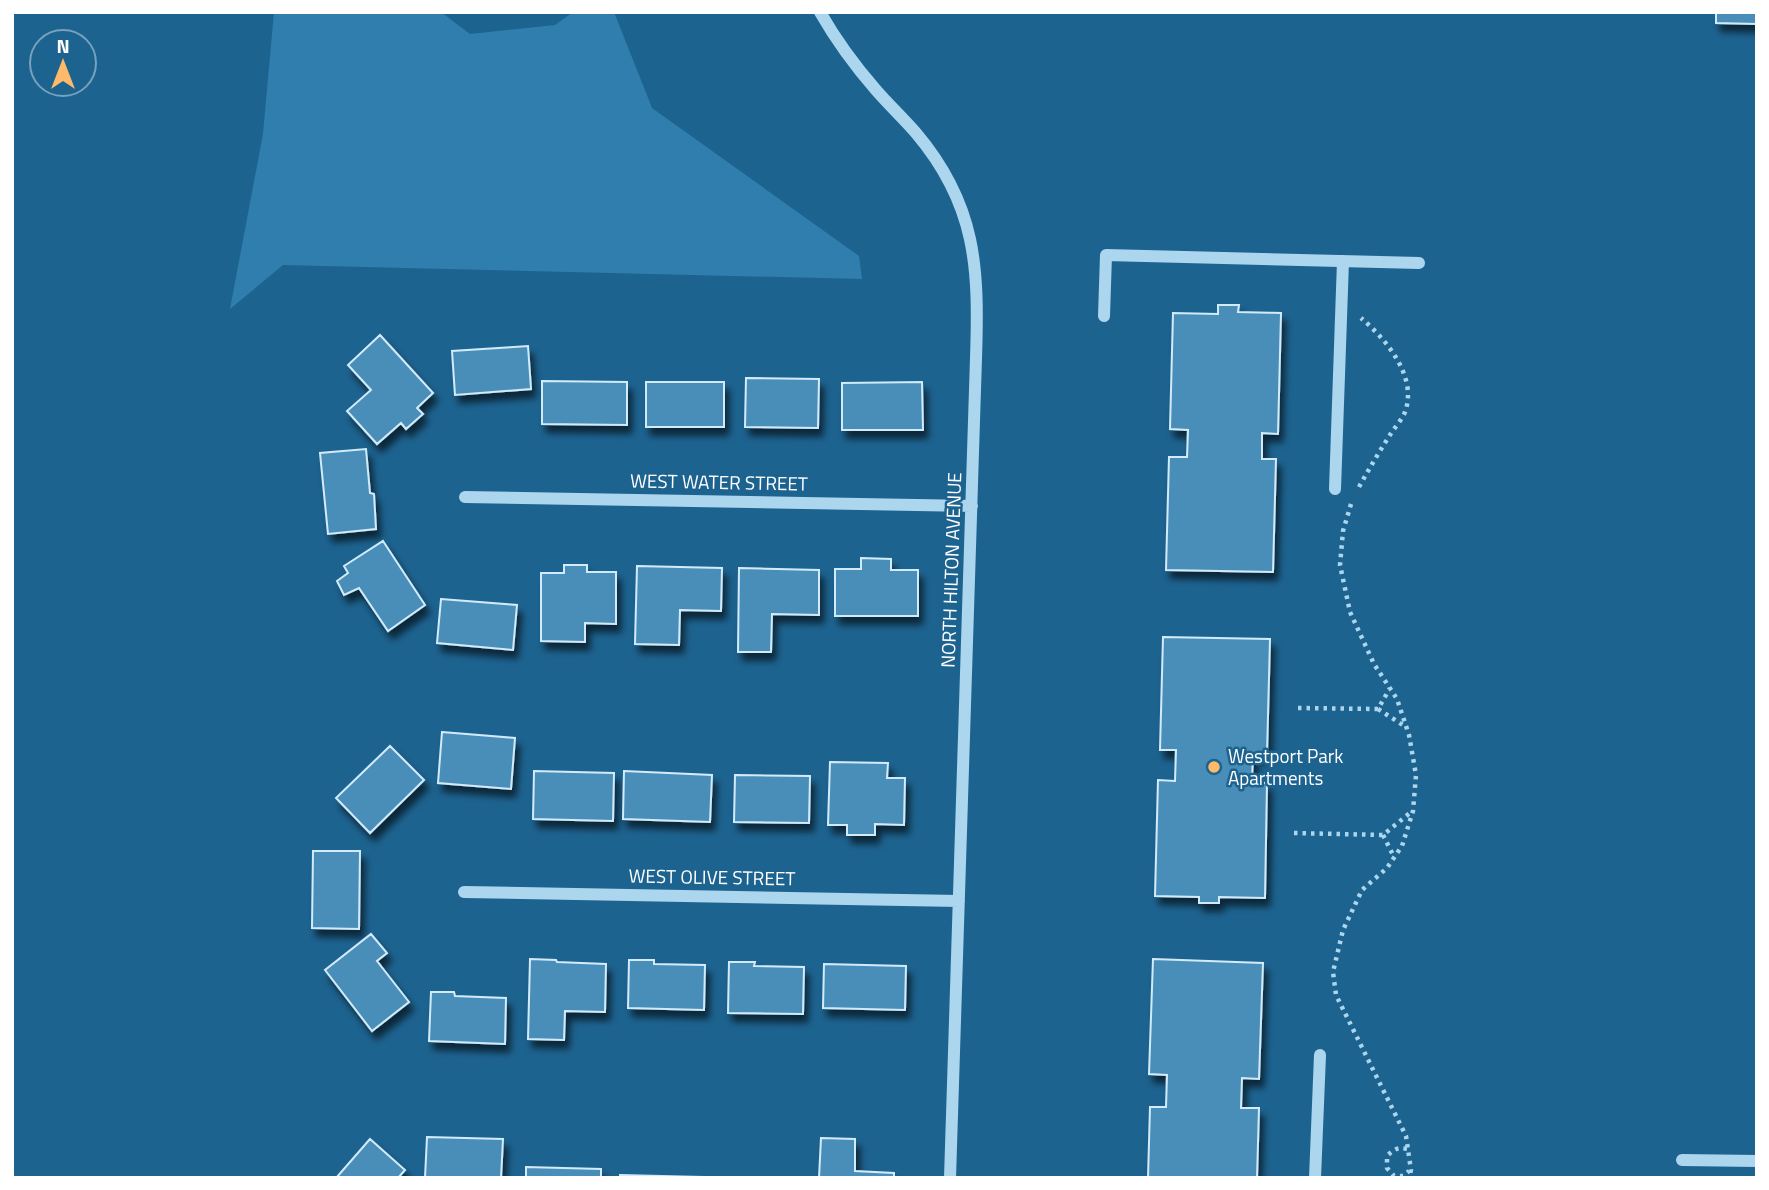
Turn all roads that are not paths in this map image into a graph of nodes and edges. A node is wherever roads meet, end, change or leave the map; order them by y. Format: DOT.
graph roads {
  1 [pos="820,12"];
  2 [pos="1343,261"];
  3 [pos="1419,263"];
  4 [pos="1104,316"];
  5 [pos="1335,489"];
  6 [pos="465,496"];
  7 [pos="972,506"];
  8 [pos="464,892"];
  9 [pos="959,901"];
  10 [pos="1320,1055"];
  11 [pos="1682,1160"];
  12 [pos="1757,1161"];
  13 [pos="950,1178"];
  14 [pos="1315,1178"];
  1 -- 7 [label="street, NORTH HILTON AVENUE"];
  2 -- 3 [label="street"];
  2 -- 4 [label="street"];
  2 -- 5 [label="street"];
  6 -- 7 [label="street, WEST WATER STREET"];
  7 -- 9 [label="street, NORTH HILTON AVENUE"];
  8 -- 9 [label="street, WEST OLIVE STREET"];
  9 -- 13 [label="street, NORTH HILTON AVENUE"];
  10 -- 14 [label="street"];
  11 -- 12 [label="street"];
}
